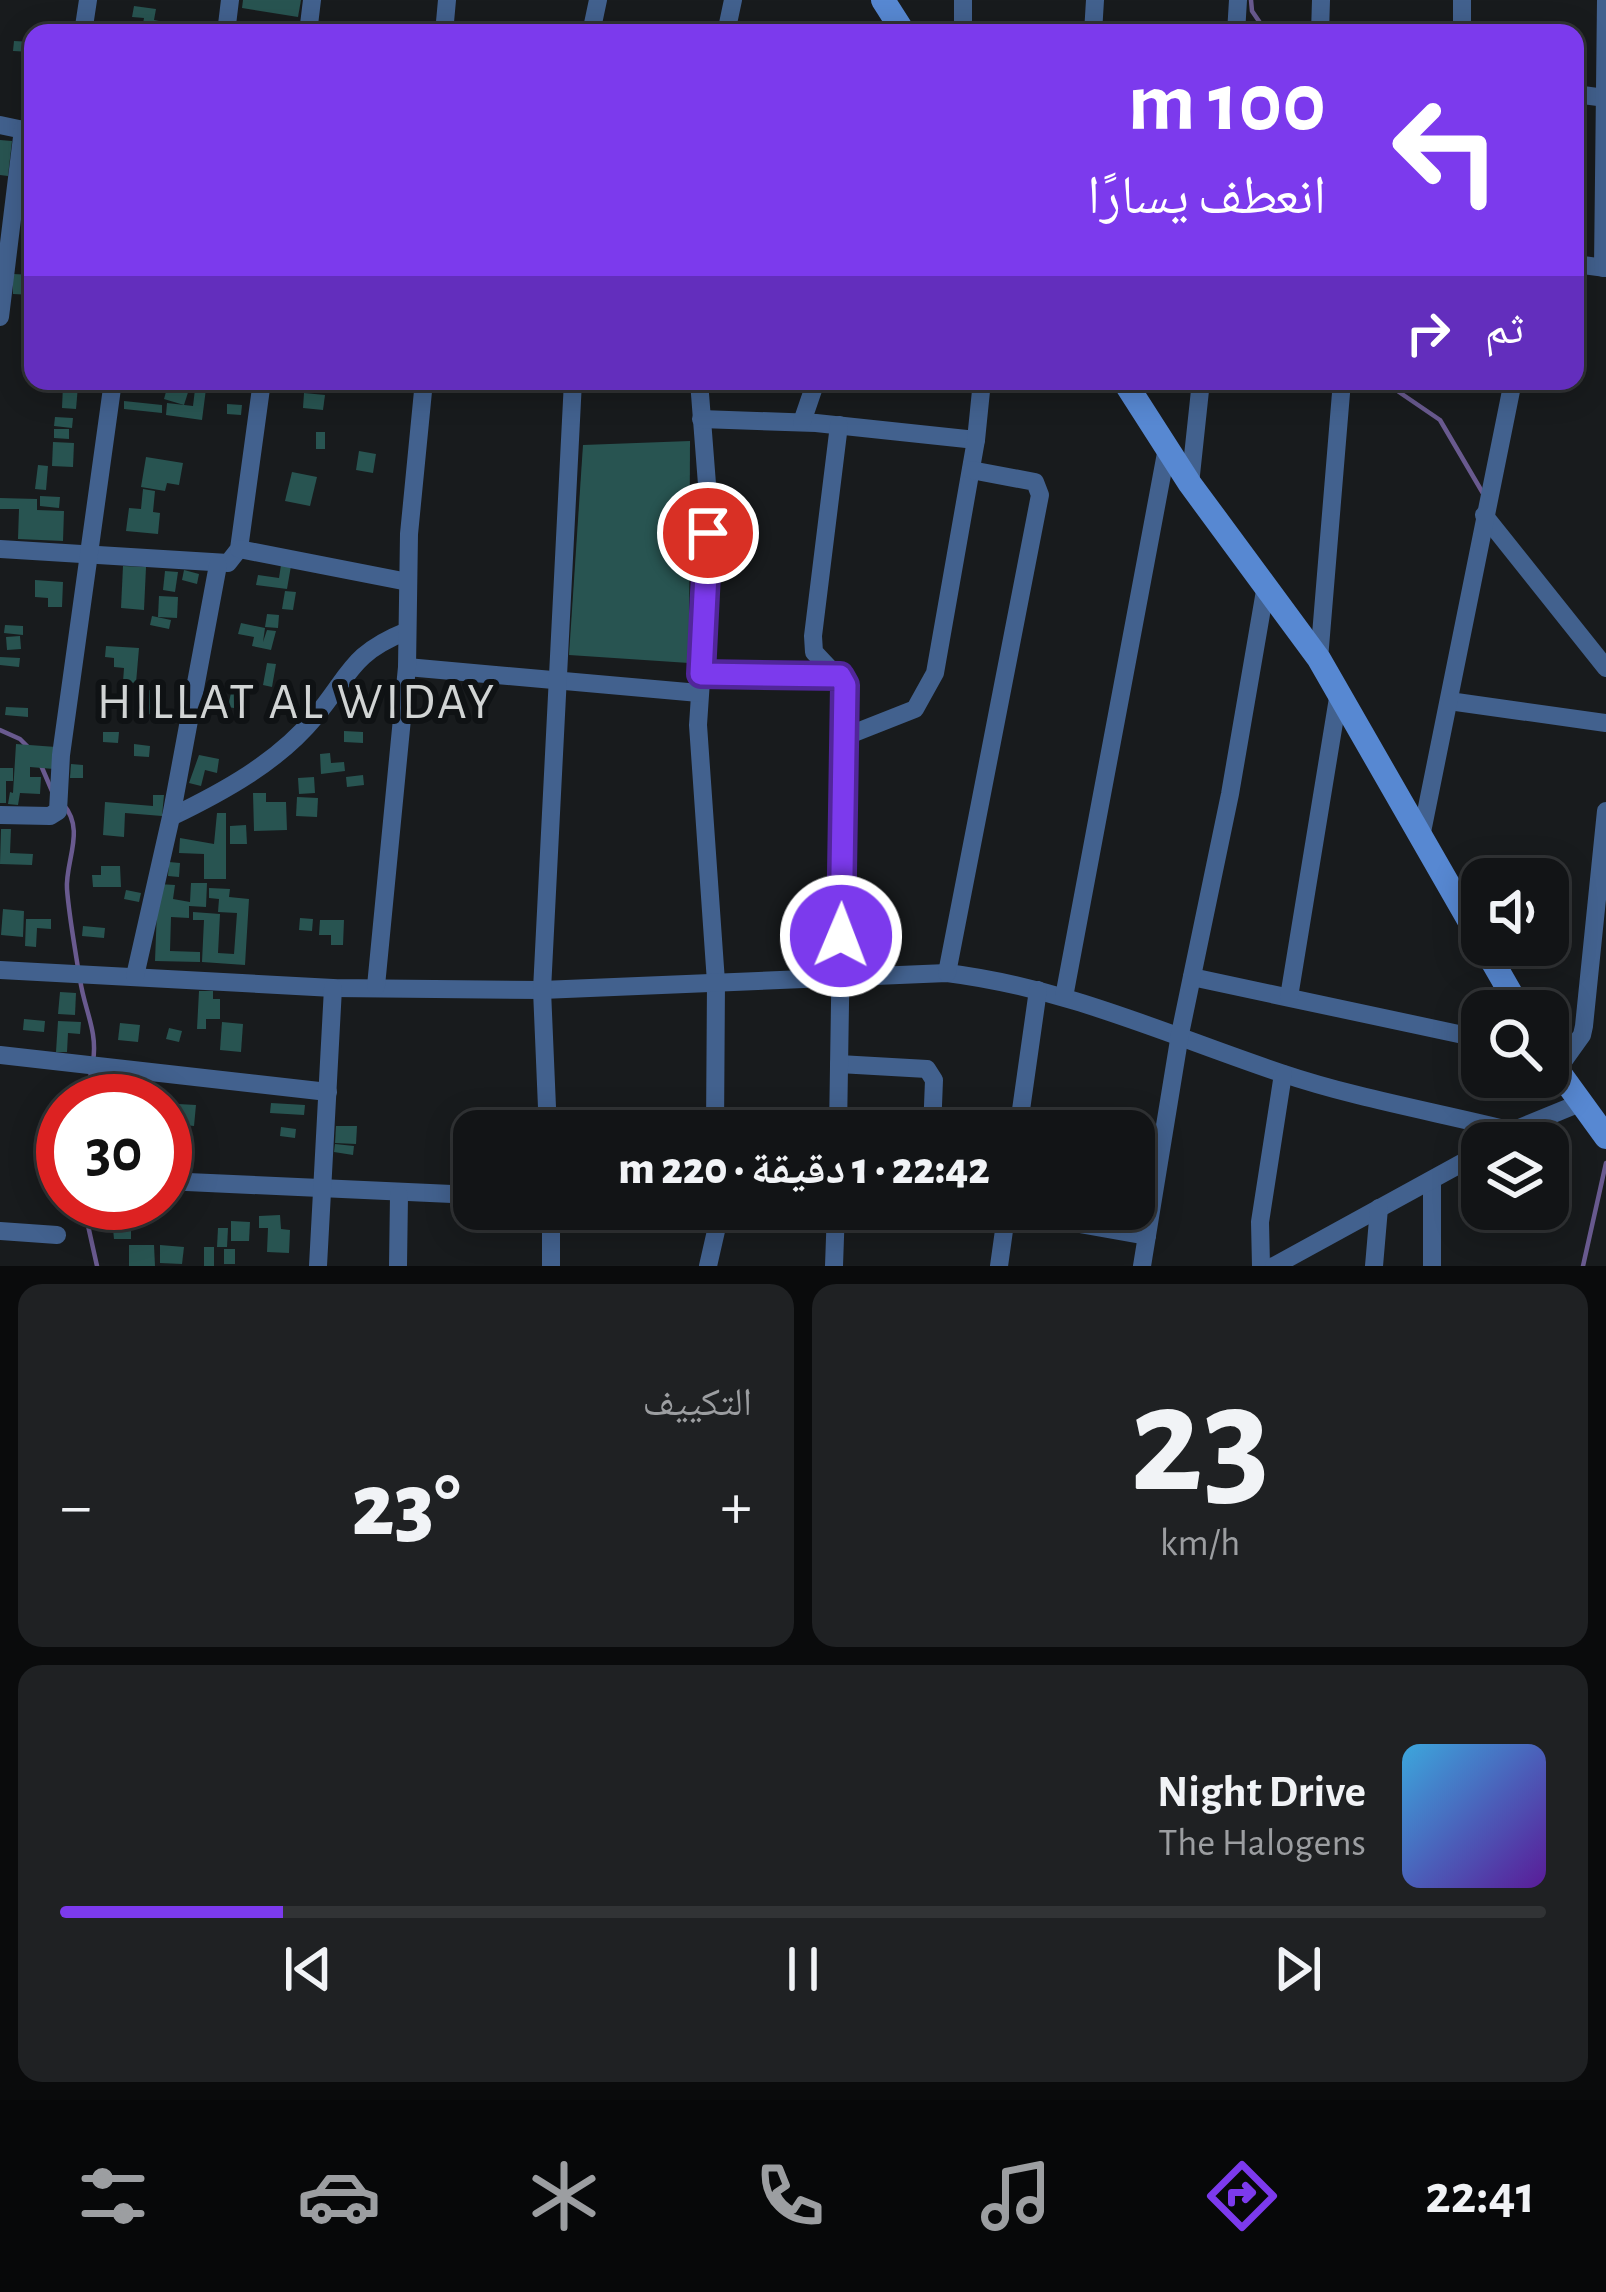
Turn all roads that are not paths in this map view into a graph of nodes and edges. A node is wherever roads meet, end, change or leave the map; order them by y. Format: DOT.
graph roads {
  1 [pos="1606,0"];
  2 [pos="1605,98"];
  3 [pos="24,147"];
  4 [pos="6,222"];
  5 [pos="1605,268"];
  6 [pos="0,317"];
  7 [pos="112,390"];
  8 [pos="261,390"];
  9 [pos="423,390"];
  10 [pos="573,390"];
  11 [pos="699,390"];
  12 [pos="813,390"];
  13 [pos="981,390"];
  14 [pos="1130,390"];
  15 [pos="1200,390"];
  16 [pos="1341,390"];
  17 [pos="1511,390"];
  18 [pos="701,419"];
  19 [pos="802,422"];
  20 [pos="839,425"];
  21 [pos="976,440"];
  22 [pos="1167,448"];
  23 [pos="971,470"];
  24 [pos="1190,484"];
  25 [pos="1484,514"];
  26 [pos="0,549"];
  27 [pos="238,549"];
  28 [pos="89,552"];
  29 [pos="218,565"];
  30 [pos="408,582"];
  31 [pos="1266,585"];
  32 [pos="407,631"];
  33 [pos="1319,659"];
  34 [pos="406,667"];
  35 [pos="1606,668"];
  36 [pos="840,676"];
  37 [pos="558,680"];
  38 [pos="700,683"];
  39 [pos="1339,692"];
  40 [pos="1449,701"];
  41 [pos="1606,723"];
  42 [pos="844,737"];
  43 [pos="1606,811"];
  44 [pos="0,815"];
  45 [pos="171,817"];
  46 [pos="1420,837"];
  47 [pos="1461,908"];
  48 [pos="0,970"];
  49 [pos="947,973"];
  50 [pos="840,975"];
  51 [pos="136,976"];
  52 [pos="1192,976"];
  53 [pos="716,982"];
  54 [pos="376,986"];
  55 [pos="333,988"];
  56 [pos="542,990"];
  57 [pos="1038,991"];
  58 [pos="1064,997"];
  59 [pos="1288,997"];
  60 [pos="1180,1034"];
  61 [pos="1461,1034"];
  62 [pos="1569,1047"];
  63 [pos="0,1055"];
  64 [pos="839,1064"];
  65 [pos="1283,1074"];
  66 [pos="1569,1087"];
  67 [pos="328,1091"];
  68 [pos="1580,1103"];
  69 [pos="547,1110"];
  70 [pos="715,1110"];
  71 [pos="838,1110"];
  72 [pos="932,1110"];
  73 [pos="1021,1110"];
  74 [pos="1476,1122"];
  75 [pos="1534,1122"];
  76 [pos="1603,1133"];
  77 [pos="1461,1164"];
  78 [pos="1432,1180"];
  79 [pos="192,1183"];
  80 [pos="322,1191"];
  81 [pos="400,1195"];
  82 [pos="453,1195"];
  83 [pos="1379,1208"];
  84 [pos="551,1230"];
  85 [pos="716,1230"];
  86 [pos="835,1230"];
  87 [pos="1004,1230"];
  88 [pos="1115,1230"];
  89 [pos="0,1231"];
  90 [pos="57,1234"];
  91 [pos="1148,1236"];
  92 [pos="318,1266"];
  93 [pos="398,1266"];
  94 [pos="551,1266"];
  95 [pos="708,1266"];
  96 [pos="834,1266"];
  97 [pos="999,1266"];
  98 [pos="1142,1266"];
  99 [pos="1261,1266"];
  100 [pos="1274,1266"];
  101 [pos="1374,1266"];
  102 [pos="1432,1266"];
  1 -- 2 [label="street"];
  2 -- 5 [label="street"];
  3 -- 4 [label="street"];
  4 -- 6 [label="street"];
  7 -- 28 [label="street"];
  8 -- 27 [label="street"];
  9 -- 30 [label="street"];
  10 -- 37 [label="street"];
  11 -- 18 [label="street"];
  12 -- 19 [label="street"];
  13 -- 21 [label="street"];
  14 -- 22 [label="street"];
  15 -- 24 [label="street"];
  16 -- 33 [label="street"];
  17 -- 25 [label="street"];
  18 -- 19 [label="street"];
  18 -- 38 [label="street"];
  19 -- 20 [label="street"];
  20 -- 21 [label="street"];
  20 -- 36 [label="street"];
  21 -- 23 [label="street"];
  22 -- 24 [label="street"];
  22 -- 58 [label="street"];
  23 -- 42 [label="street"];
  23 -- 49 [label="street"];
  24 -- 31 [label="street"];
  25 -- 35 [label="street"];
  25 -- 40 [label="street"];
  26 -- 28 [label="street"];
  27 -- 29 [label="street"];
  27 -- 30 [label="street"];
  28 -- 29 [label="street"];
  28 -- 44 [label="street"];
  29 -- 45 [label="street"];
  30 -- 32 [label="street"];
  31 -- 33 [label="street"];
  31 -- 52 [label="street"];
  32 -- 34 [label="street"];
  32 -- 45 [label="street"];
  33 -- 39 [label="street"];
  34 -- 37 [label="street"];
  34 -- 54 [label="street"];
  36 -- 38 [label="street"];
  36 -- 42 [label="street"];
  37 -- 38 [label="street"];
  37 -- 56 [label="street"];
  38 -- 53 [label="street"];
  39 -- 46 [label="street"];
  39 -- 59 [label="street"];
  40 -- 41 [label="street"];
  40 -- 46 [label="street"];
  42 -- 50 [label="street"];
  43 -- 62 [label="street"];
  45 -- 51 [label="street"];
  46 -- 47 [label="street"];
  48 -- 51 [label="street"];
  49 -- 50 [label="street"];
  49 -- 57 [label="street"];
  50 -- 53 [label="street"];
  50 -- 64 [label="street"];
  51 -- 55 [label="street"];
  52 -- 59 [label="street"];
  52 -- 60 [label="street"];
  53 -- 56 [label="street"];
  53 -- 70 [label="street"];
  54 -- 55 [label="street"];
  54 -- 56 [label="street"];
  55 -- 67 [label="street"];
  56 -- 69 [label="street"];
  57 -- 58 [label="street"];
  57 -- 73 [label="street"];
  58 -- 60 [label="street"];
  59 -- 61 [label="street"];
  60 -- 65 [label="street"];
  60 -- 91 [label="street"];
  63 -- 67 [label="street"];
  64 -- 71 [label="street"];
  64 -- 72 [label="street"];
  65 -- 74 [label="street"];
  65 -- 99 [label="street"];
  66 -- 68 [label="street"];
  67 -- 80 [label="street"];
  68 -- 75 [label="street"];
  68 -- 76 [label="street"];
  77 -- 78 [label="street"];
  78 -- 83 [label="street"];
  78 -- 102 [label="street"];
  79 -- 80 [label="street"];
  80 -- 81 [label="street"];
  80 -- 92 [label="street"];
  81 -- 82 [label="street"];
  81 -- 93 [label="street"];
  83 -- 100 [label="street"];
  83 -- 101 [label="street"];
  84 -- 94 [label="street"];
  85 -- 95 [label="street"];
  86 -- 96 [label="street"];
  87 -- 97 [label="street"];
  88 -- 91 [label="street"];
  89 -- 90 [label="street"];
  91 -- 98 [label="street"];
}
